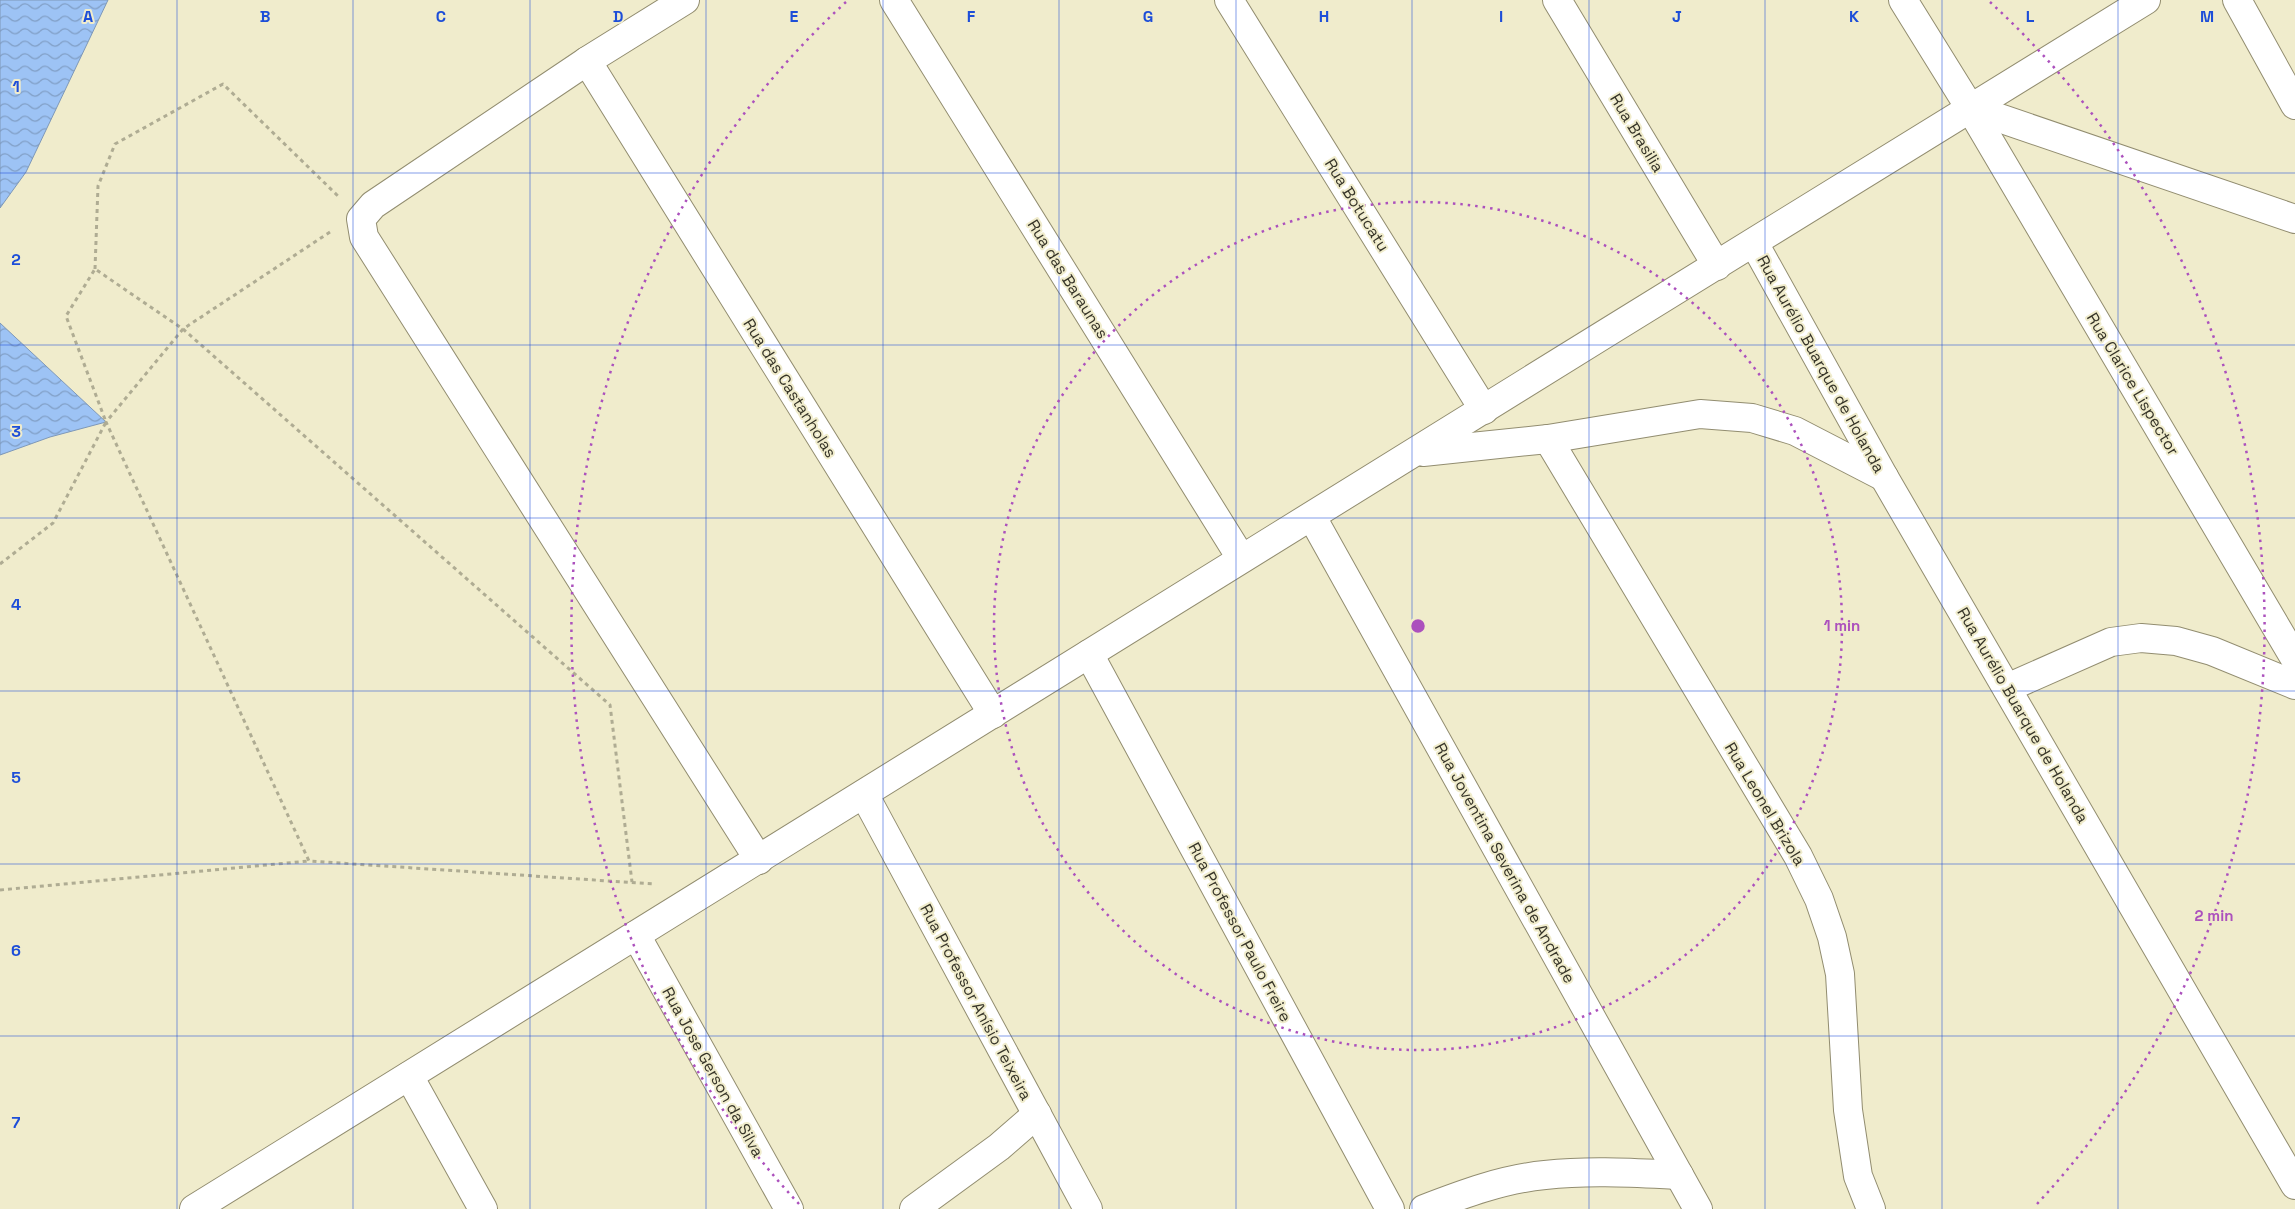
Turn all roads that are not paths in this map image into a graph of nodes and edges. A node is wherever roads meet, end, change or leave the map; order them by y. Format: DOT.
graph roads {
  1 [pos="685,0"];
  2 [pos="894,0"];
  3 [pos="1230,0"];
  4 [pos="1557,0"];
  5 [pos="1903,0"];
  6 [pos="2146,0"];
  7 [pos="2237,0"];
  8 [pos="587,61"];
  9 [pos="2295,105"];
  10 [pos="1970,108"];
  11 [pos="2295,219"];
  12 [pos="1754,243"];
  13 [pos="1717,266"];
  14 [pos="1484,410"];
  15 [pos="1548,438"];
  16 [pos="1416,452"];
  17 [pos="1884,476"];
  18 [pos="1312,517"];
  19 [pos="1241,558"];
  20 [pos="1090,654"];
  21 [pos="2295,659"];
  22 [pos="2295,685"];
  23 [pos="2007,688"];
  24 [pos="993,714"];
  25 [pos="864,794"];
  26 [pos="759,860"];
  27 [pos="636,935"];
  28 [pos="409,1076"];
  29 [pos="1036,1114"];
  30 [pos="1679,1175"];
  31 [pos="2295,1185"];
  32 [pos="194,1209"];
  33 [pos="484,1209"];
  34 [pos="789,1209"];
  35 [pos="914,1209"];
  36 [pos="1088,1209"];
  37 [pos="1390,1209"];
  38 [pos="1424,1209"];
  39 [pos="1698,1209"];
  40 [pos="1871,1209"];
  1 -- 8 [label="street"];
  2 -- 19 [label="street, Rua das Baraunas"];
  3 -- 14 [label="street, Rua Botucatu"];
  4 -- 13 [label="street, Rua Brasilia"];
  5 -- 10 [label="street, Rua Clarice Lispector"];
  6 -- 10 [label="street"];
  7 -- 9 [label="street"];
  8 -- 24 [label="street, Rua das Castanholas"];
  8 -- 26 [label="street"];
  10 -- 11 [label="street"];
  10 -- 12 [label="street"];
  10 -- 21 [label="street, Rua Clarice Lispector"];
  12 -- 13 [label="street"];
  12 -- 17 [label="street, Rua Aurélio Buarque de Holanda"];
  13 -- 14 [label="street"];
  14 -- 16 [label="street"];
  15 -- 16 [label="street"];
  15 -- 17 [label="street"];
  15 -- 40 [label="street, Rua Leonel Brizola"];
  16 -- 18 [label="street"];
  17 -- 23 [label="street, Rua Aurélio Buarque de Holanda"];
  18 -- 19 [label="street"];
  18 -- 30 [label="street, Rua Joventina Severina de Andrade"];
  19 -- 20 [label="street"];
  20 -- 24 [label="street"];
  20 -- 37 [label="street, Rua Professor Paulo Freire"];
  22 -- 23 [label="street"];
  23 -- 31 [label="street, Rua Aurélio Buarque de Holanda"];
  24 -- 25 [label="street"];
  25 -- 26 [label="street"];
  25 -- 29 [label="street, Rua Professor Anísio Teixeira"];
  26 -- 27 [label="street"];
  27 -- 28 [label="street"];
  27 -- 34 [label="street, Rua Jose Gerson da Silva"];
  28 -- 32 [label="street"];
  28 -- 33 [label="street"];
  29 -- 35 [label="street"];
  29 -- 36 [label="street, Rua Professor Anísio Teixeira"];
  30 -- 38 [label="street"];
  30 -- 39 [label="street, Rua Joventina Severina de Andrade"];
}
